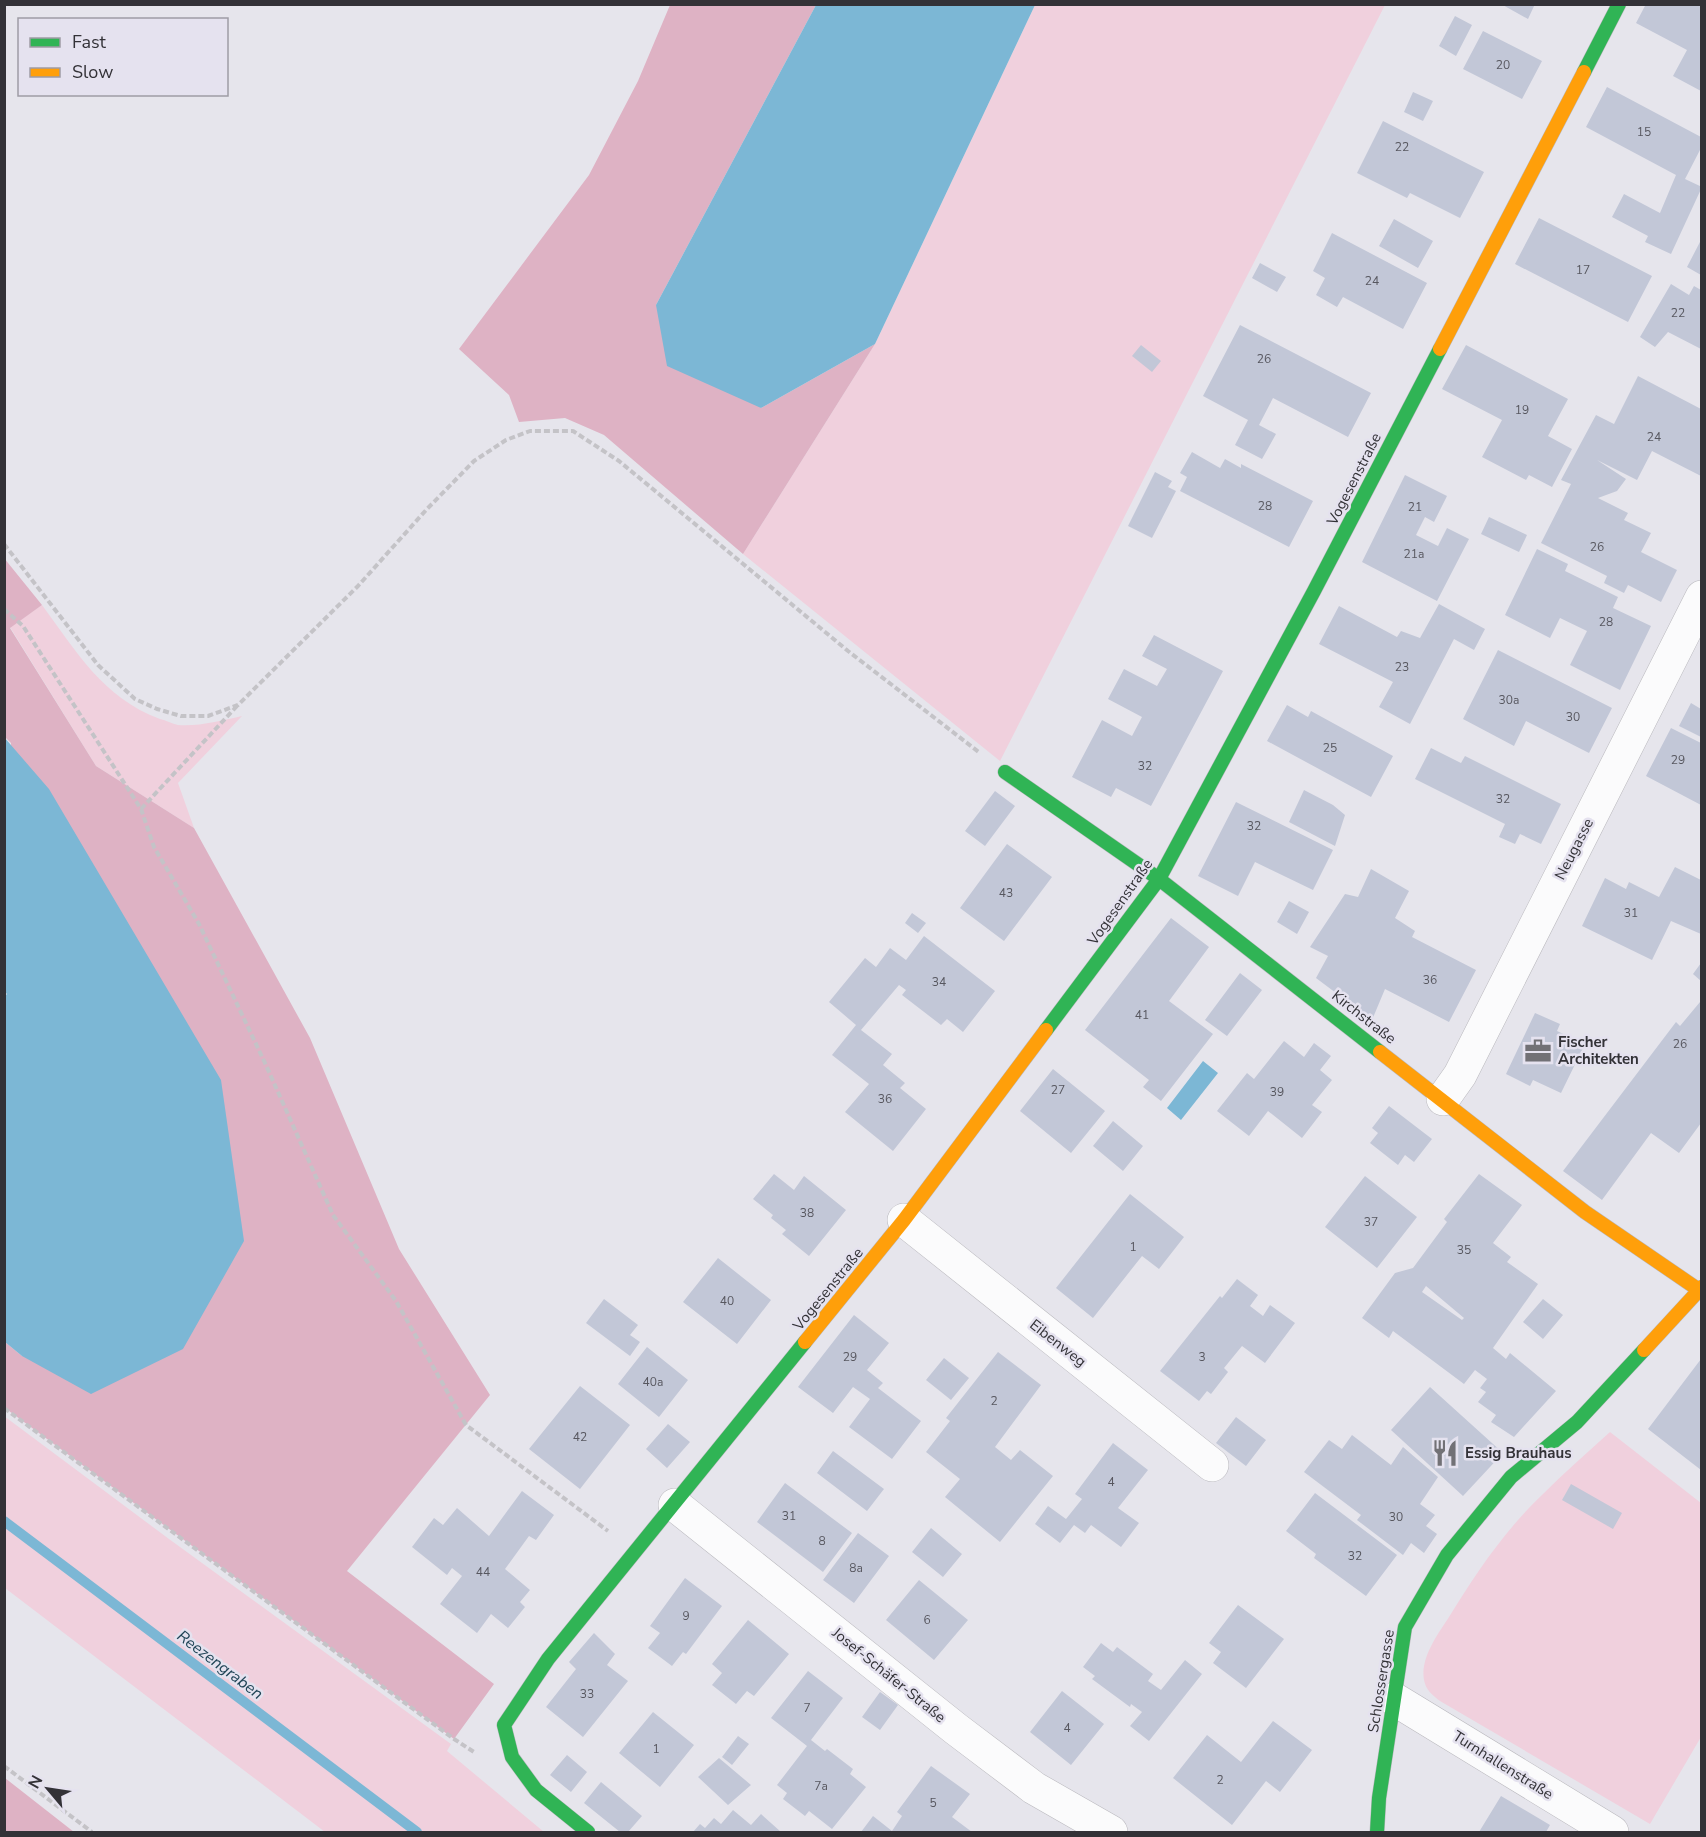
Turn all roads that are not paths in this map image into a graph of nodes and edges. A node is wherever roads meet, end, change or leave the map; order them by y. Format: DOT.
graph roads {
  1 [pos="1619,4"];
  2 [pos="1701,597"];
  3 [pos="1005,771"];
  4 [pos="1159,879"];
  5 [pos="1443,1099"];
  6 [pos="904,1220"];
  7 [pos="1701,1289"];
  8 [pos="1212,1464"];
  9 [pos="675,1505"];
  10 [pos="1394,1699"];
  11 [pos="588,1833"];
  12 [pos="1111,1833"];
  13 [pos="1377,1833"];
  14 [pos="1612,1833"];
  1 -- 4 [label="street, Vogesenstraße"];
  2 -- 5 [label="street, Neugasse"];
  3 -- 4 [label="street, Kirchstraße"];
  4 -- 5 [label="street, Kirchstraße"];
  4 -- 6 [label="street, Vogesenstraße"];
  5 -- 7 [label="street, Kirchstraße"];
  6 -- 8 [label="street, Eibenweg"];
  6 -- 9 [label="street, Vogesenstraße"];
  7 -- 10 [label="street, Schlossergasse"];
  9 -- 11 [label="street, Vogesenstraße"];
  9 -- 12 [label="street, Josef-Schäfer-Straße"];
  10 -- 13 [label="street, Schlossergasse"];
  10 -- 14 [label="street, Turnhallenstraße"];
}
